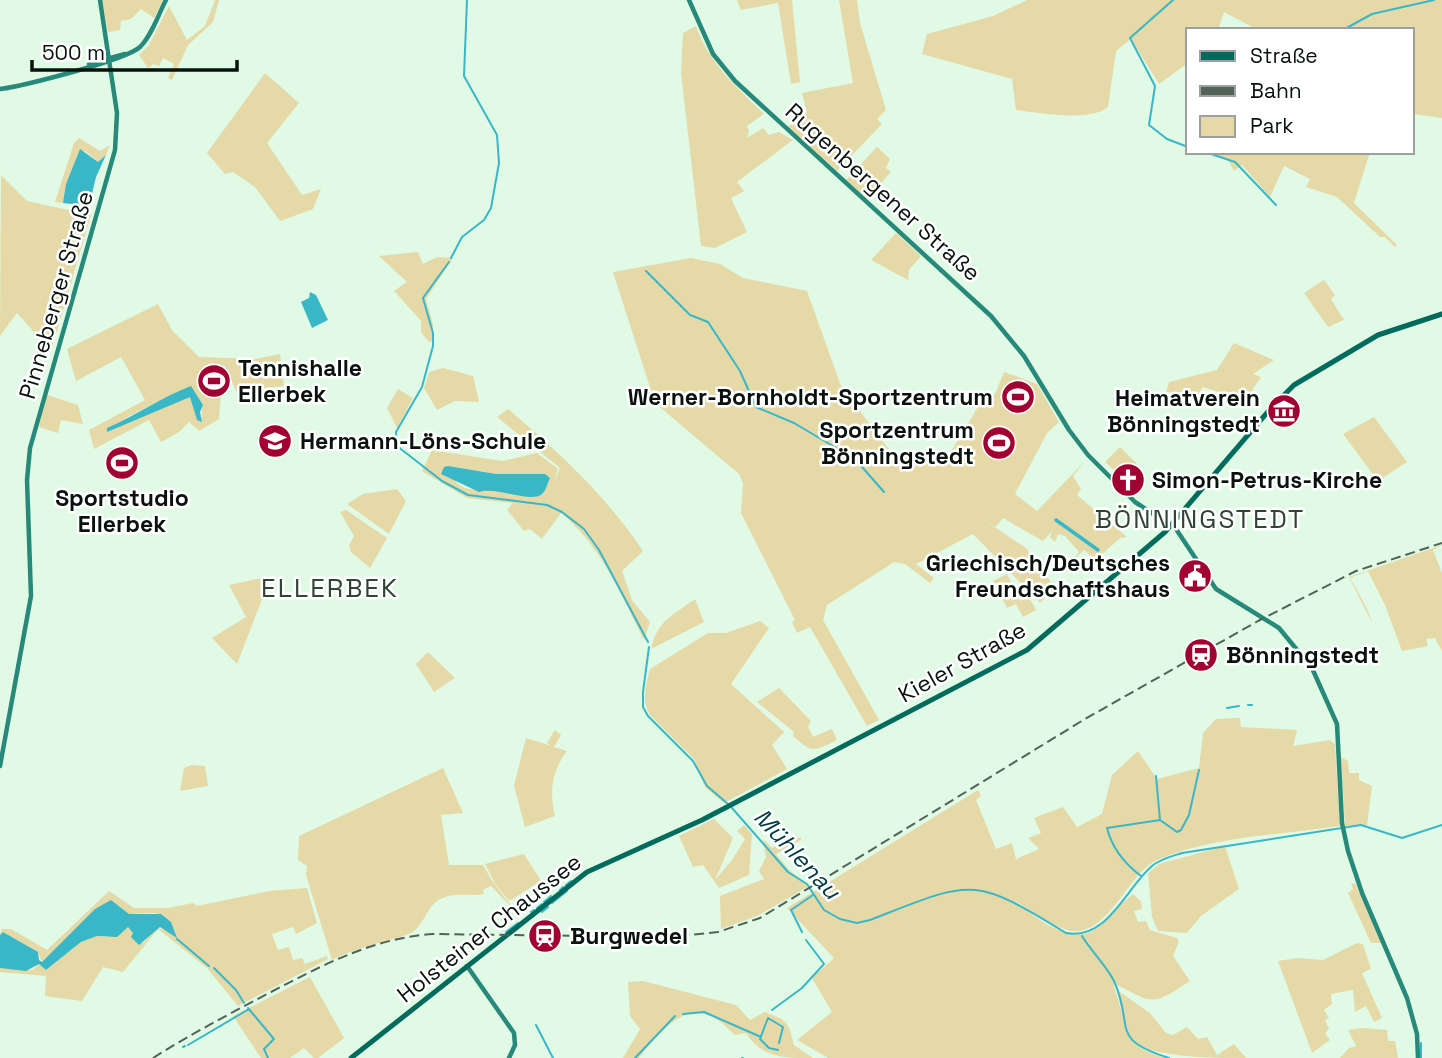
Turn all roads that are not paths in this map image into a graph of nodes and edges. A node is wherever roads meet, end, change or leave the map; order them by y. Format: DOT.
graph roads {
  1 [pos="100,0"];
  2 [pos="166,0"];
  3 [pos="689,0"];
  4 [pos="109,60"];
  5 [pos="0,89"];
  6 [pos="1442,314"];
  7 [pos="1171,525"];
  8 [pos="0,766"];
  9 [pos="733,803"];
  10 [pos="466,967"];
  11 [pos="351,1058"];
  12 [pos="509,1058"];
  13 [pos="1418,1058"];
  1 -- 4 [label="main road, Pinneberger Straße"];
  2 -- 4 [label="main road"];
  3 -- 7 [label="main road, Rugenbergener Straße"];
  4 -- 5 [label="main road"];
  4 -- 8 [label="main road, Pinneberger Straße"];
  6 -- 7 [label="main road, Kieler Straße"];
  7 -- 9 [label="main road, Kieler Straße"];
  7 -- 13 [label="main road"];
  9 -- 10 [label="main road, Holsteiner Chaussee"];
  10 -- 11 [label="main road, Holsteiner Chaussee"];
  10 -- 12 [label="main road"];
}
